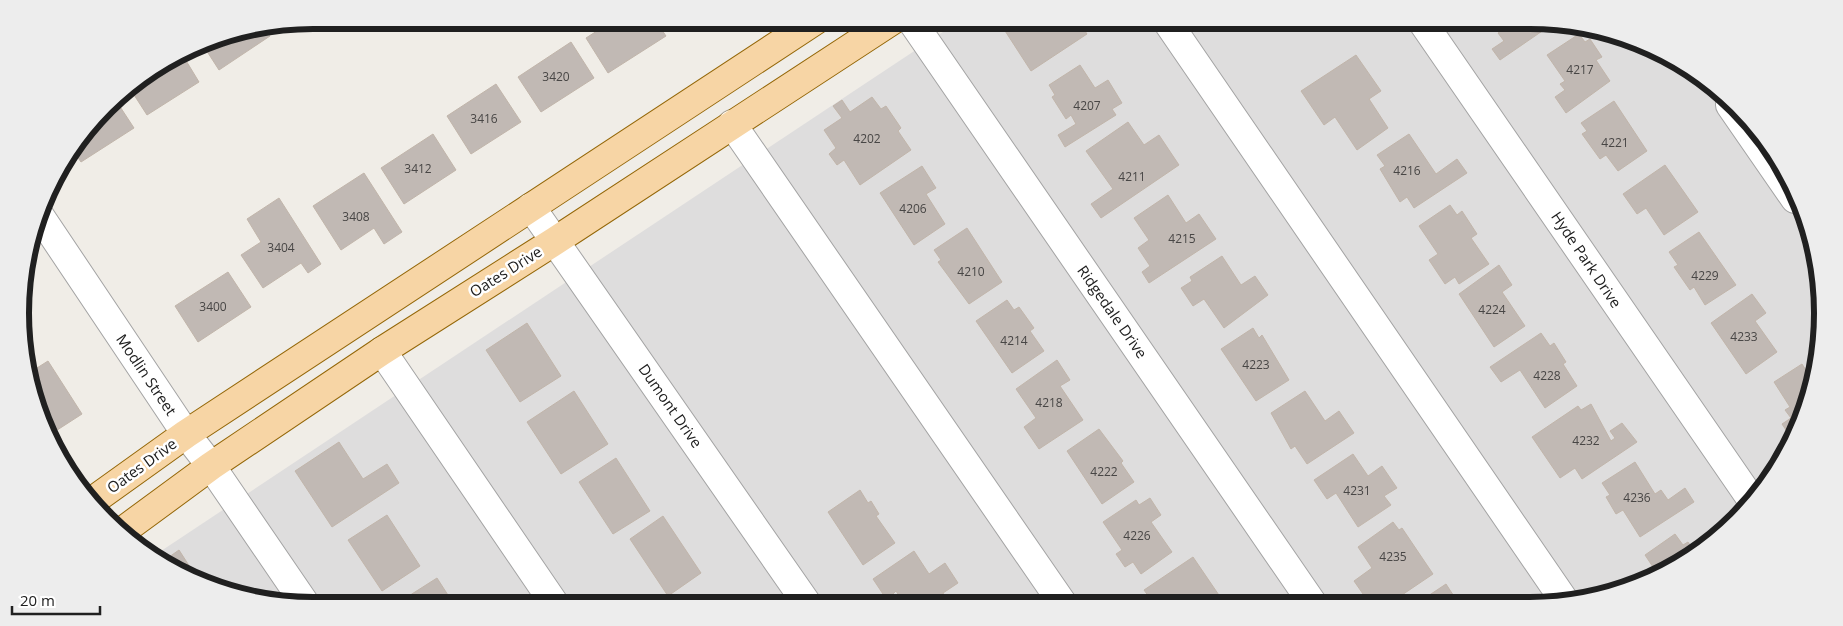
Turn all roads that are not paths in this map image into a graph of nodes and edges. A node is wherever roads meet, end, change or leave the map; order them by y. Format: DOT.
graph roads {
  1 [pos="802,29"];
  2 [pos="878,29"];
  3 [pos="917,29"];
  4 [pos="1172,29"];
  5 [pos="1428,29"];
  6 [pos="732,124"];
  7 [pos="1747,129"];
  8 [pos="1778,174"];
  9 [pos="532,207"];
  10 [pos="44,222"];
  11 [pos="555,241"];
  12 [pos="382,351"];
  13 [pos="186,434"];
  14 [pos="211,466"];
  15 [pos="1748,495"];
  16 [pos="97,498"];
  17 [pos="127,528"];
  18 [pos="1560,596"];
  19 [pos="301,597"];
  20 [pos="550,597"];
  21 [pos="802,597"];
  22 [pos="1058,597"];
  23 [pos="1308,597"];
  1 -- 9 [label="main road, Oates Drive"];
  2 -- 6 [label="main road, Oates Drive"];
  3 -- 23 [label="street, Ridgedale Drive"];
  4 -- 18 [label="street"];
  5 -- 15 [label="street, Hyde Park Drive"];
  6 -- 11 [label="main road, Oates Drive"];
  6 -- 22 [label="street"];
  7 -- 8 [label="street"];
  9 -- 11 [label="street, Dumont Drive"];
  9 -- 13 [label="main road, Oates Drive"];
  10 -- 13 [label="street, Modlin Street"];
  11 -- 12 [label="main road, Oates Drive"];
  11 -- 21 [label="street, Dumont Drive"];
  12 -- 14 [label="main road, Oates Drive"];
  12 -- 20 [label="street"];
  13 -- 14 [label="street, Modlin Street"];
  13 -- 16 [label="main road, Oates Drive"];
  14 -- 17 [label="main road, Oates Drive"];
  14 -- 19 [label="street, Modlin Street"];
}
